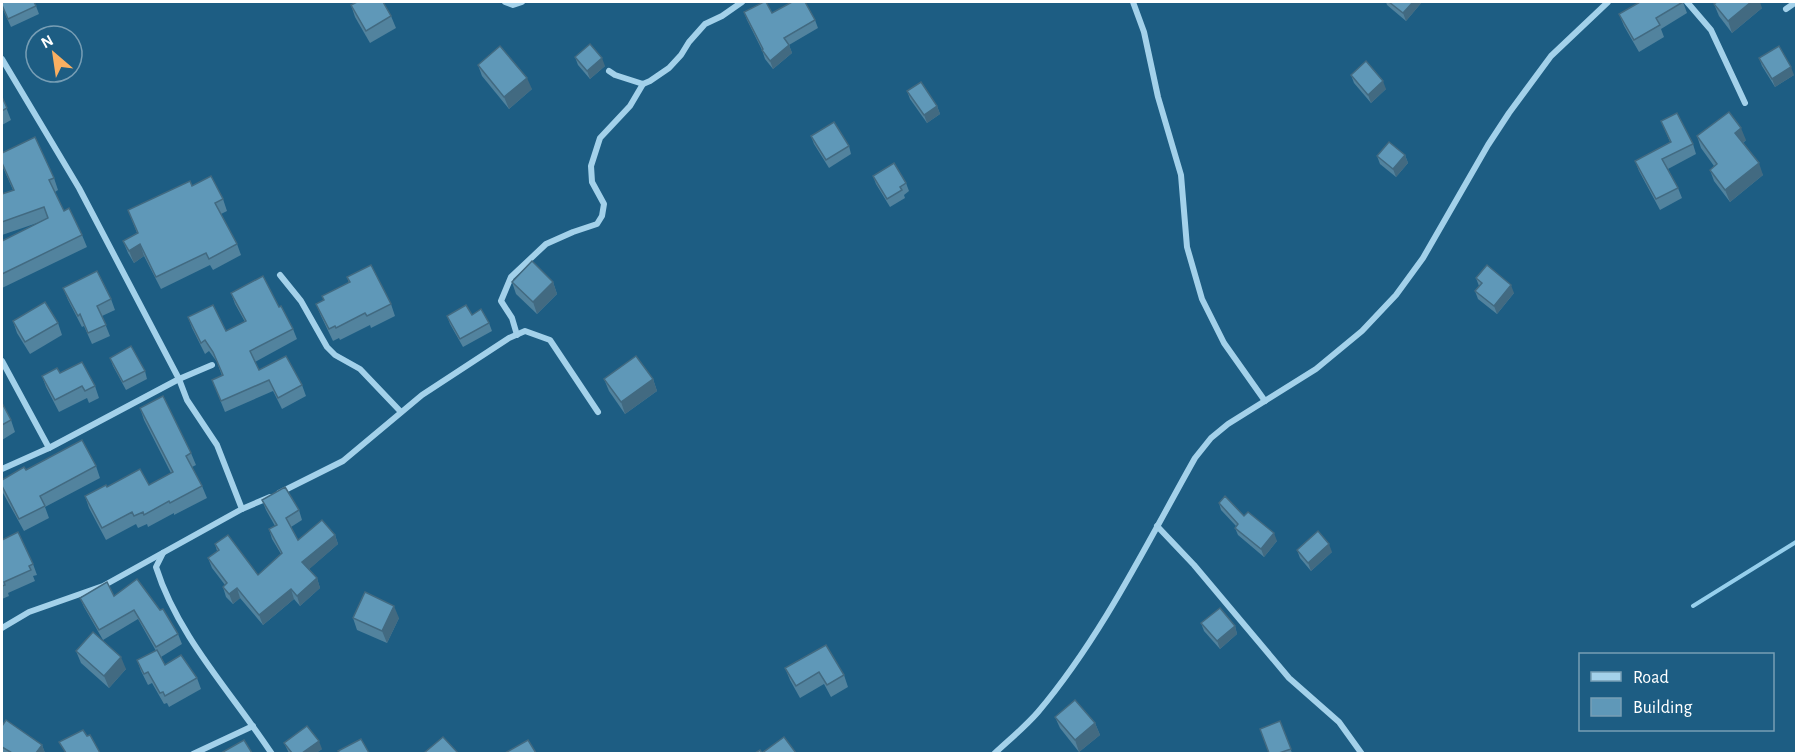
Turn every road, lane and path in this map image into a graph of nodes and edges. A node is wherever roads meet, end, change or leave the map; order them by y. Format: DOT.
graph roads {
  1 [pos="505,2"];
  2 [pos="522,2"];
  3 [pos="742,2"];
  4 [pos="1133,2"];
  5 [pos="1608,2"];
  6 [pos="1688,2"];
  7 [pos="1797,2"];
  8 [pos="1786,9"];
  9 [pos="2,59"];
  10 [pos="609,71"];
  11 [pos="643,84"];
  12 [pos="1745,103"];
  13 [pos="280,275"];
  14 [pos="517,335"];
  15 [pos="2,362"];
  16 [pos="212,365"];
  17 [pos="179,379"];
  18 [pos="1264,401"];
  19 [pos="400,412"];
  20 [pos="598,412"];
  21 [pos="49,448"];
  22 [pos="2,469"];
  23 [pos="242,509"];
  24 [pos="1157,526"];
  25 [pos="163,553"];
  26 [pos="156,567"];
  27 [pos="136,568"];
  28 [pos="2,628"];
  29 [pos="253,726"];
  30 [pos="193,753"];
  31 [pos="272,753"];
  32 [pos="994,753"];
  33 [pos="1362,753"];
  1 -- 2 [label="street"];
  3 -- 11 [label="street"];
  4 -- 18 [label="street"];
  5 -- 18 [label="street"];
  6 -- 12 [label="street"];
  7 -- 8 [label="street"];
  9 -- 17 [label="street"];
  10 -- 11 [label="street"];
  11 -- 14 [label="street"];
  13 -- 19 [label="street"];
  14 -- 19 [label="street"];
  14 -- 20 [label="street"];
  15 -- 21 [label="street"];
  16 -- 17 [label="street"];
  17 -- 21 [label="street"];
  17 -- 23 [label="street"];
  18 -- 24 [label="street"];
  19 -- 23 [label="street"];
  21 -- 22 [label="street"];
  23 -- 25 [label="street"];
  24 -- 32 [label="street"];
  24 -- 33 [label="street"];
  25 -- 26 [label="street"];
  25 -- 27 [label="street"];
  26 -- 27 [label="street"];
  26 -- 29 [label="street"];
  27 -- 28 [label="street"];
  29 -- 30 [label="street"];
  29 -- 31 [label="street"];
}
